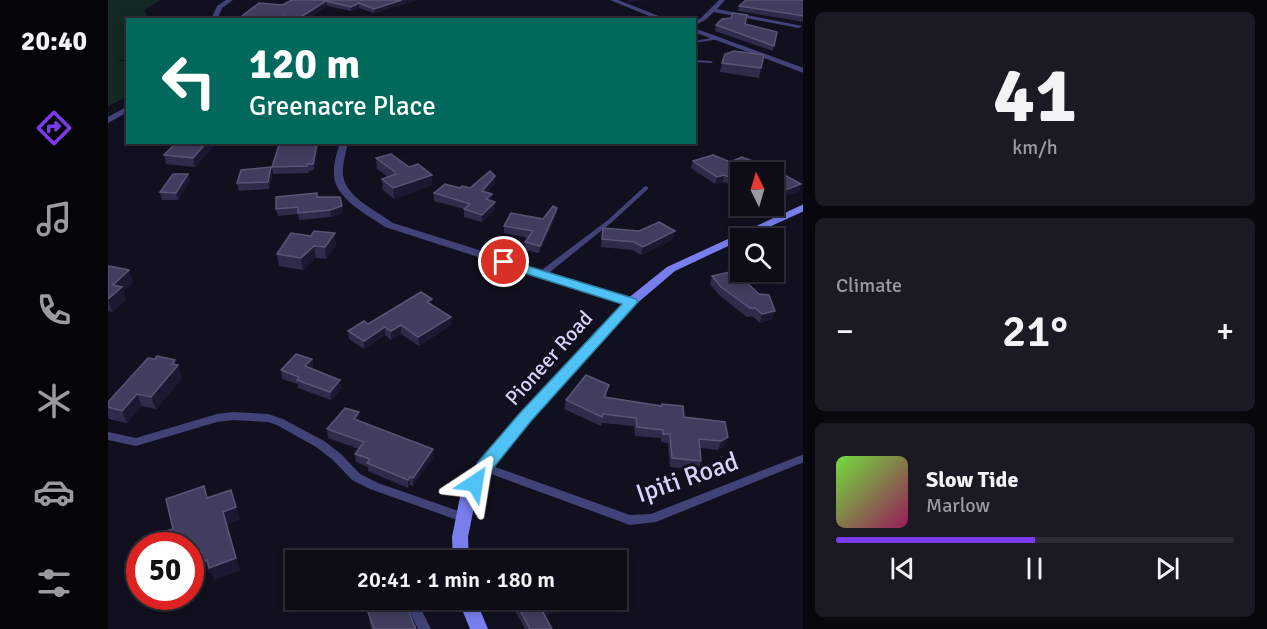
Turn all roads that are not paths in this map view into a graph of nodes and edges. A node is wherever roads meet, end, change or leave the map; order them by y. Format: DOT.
graph roads {
  1 [pos="230,0"];
  2 [pos="613,0"];
  3 [pos="722,0"];
  4 [pos="713,10"];
  5 [pos="215,18"];
  6 [pos="661,18"];
  7 [pos="799,26"];
  8 [pos="697,27"];
  9 [pos="717,38"];
  10 [pos="696,42"];
  11 [pos="696,61"];
  12 [pos="711,62"];
  13 [pos="803,71"];
  14 [pos="126,109"];
  15 [pos="108,122"];
  16 [pos="344,144"];
  17 [pos="646,188"];
  18 [pos="803,207"];
  19 [pos="542,274"];
  20 [pos="631,302"];
  21 [pos="108,436"];
  22 [pos="803,458"];
  23 [pos="484,467"];
  24 [pos="463,517"];
  25 [pos="461,550"];
  26 [pos="415,610"];
  27 [pos="471,610"];
  28 [pos="425,629"];
  29 [pos="478,629"];
  1 -- 5 [label="street"];
  2 -- 6 [label="street"];
  3 -- 4 [label="street"];
  4 -- 7 [label="street"];
  4 -- 8 [label="street"];
  8 -- 9 [label="street"];
  9 -- 10 [label="lane"];
  9 -- 13 [label="street"];
  11 -- 12 [label="lane"];
  14 -- 15 [label="street"];
  16 -- 19 [label="street"];
  17 -- 19 [label="lane"];
  18 -- 20 [label="main road, Pioneer Road"];
  19 -- 20 [label="street"];
  20 -- 23 [label="main road, Pioneer Road"];
  21 -- 24 [label="lane"];
  22 -- 23 [label="lane, Ipiti Road"];
  23 -- 24 [label="main road, Pioneer Road"];
  24 -- 25 [label="main road, Pioneer Road"];
  26 -- 28 [label="lane"];
  27 -- 29 [label="main road"];
}
